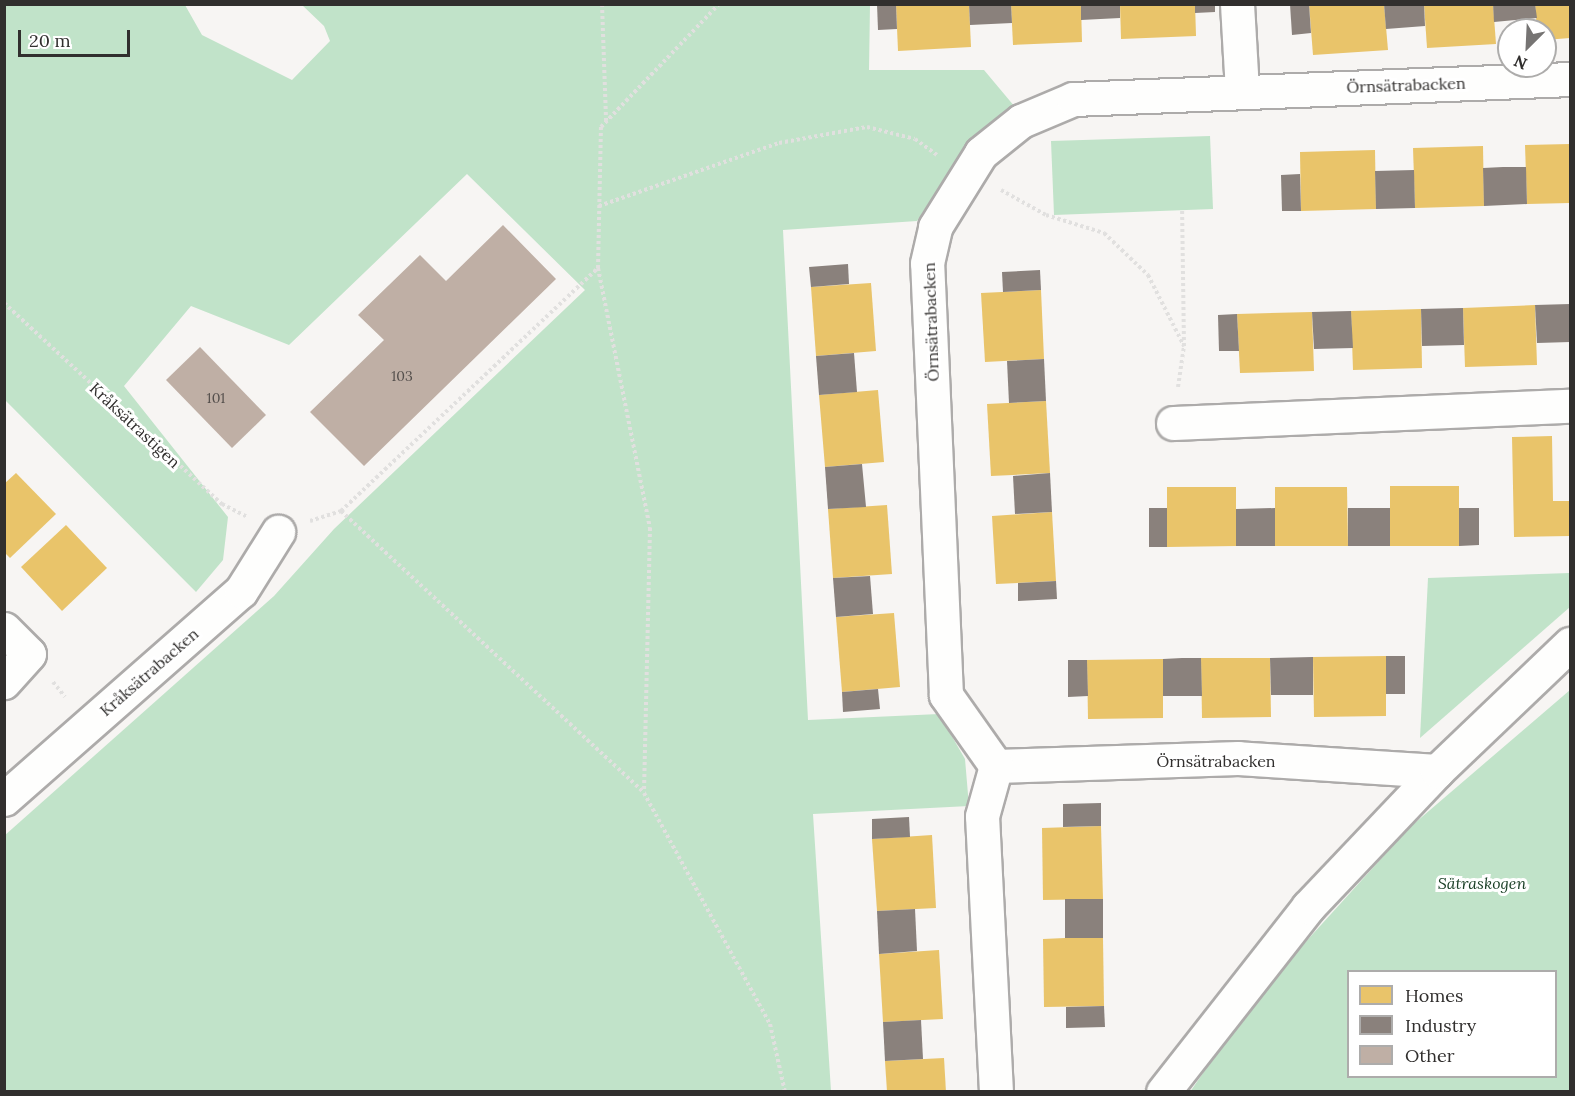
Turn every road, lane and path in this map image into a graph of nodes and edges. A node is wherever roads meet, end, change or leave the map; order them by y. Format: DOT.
graph roads {
  1 [pos="602,4"];
  2 [pos="719,4"];
  3 [pos="1237,4"];
  4 [pos="1570,79"];
  5 [pos="1242,92"];
  6 [pos="606,122"];
  7 [pos="964,173"];
  8 [pos="599,206"];
  9 [pos="1182,211"];
  10 [pos="598,268"];
  11 [pos="4,303"];
  12 [pos="1184,346"];
  13 [pos="1570,406"];
  14 [pos="1173,423"];
  15 [pos="341,511"];
  16 [pos="278,532"];
  17 [pos="4,629"];
  18 [pos="1570,644"];
  19 [pos="29,654"];
  20 [pos="4,682"];
  21 [pos="89,725"];
  22 [pos="996,766"];
  23 [pos="1437,771"];
  24 [pos="644,792"];
  25 [pos="4,799"];
  26 [pos="785,1092"];
  27 [pos="996,1092"];
  28 [pos="1162,1092"];
  1 -- 6 [label="path"];
  2 -- 6 [label="path"];
  3 -- 5 [label="street"];
  4 -- 5 [label="street, Örnsätrabacken"];
  5 -- 7 [label="street, Örnsätrabacken"];
  6 -- 8 [label="path"];
  7 -- 8 [label="path"];
  7 -- 12 [label="path"];
  7 -- 22 [label="street, Örnsätrabacken"];
  8 -- 10 [label="path"];
  9 -- 12 [label="path"];
  10 -- 15 [label="path"];
  10 -- 24 [label="path"];
  11 -- 16 [label="path, Kråksätrastigen"];
  12 -- 14 [label="path"];
  13 -- 14 [label="street"];
  15 -- 16 [label="path"];
  15 -- 24 [label="path"];
  16 -- 21 [label="street, Kråksätrabacken"];
  17 -- 19 [label="street"];
  18 -- 23 [label="street"];
  19 -- 20 [label="street"];
  19 -- 21 [label="path"];
  21 -- 25 [label="street, Kråksätrabacken"];
  22 -- 23 [label="street, Örnsätrabacken"];
  22 -- 27 [label="street"];
  23 -- 28 [label="street"];
  24 -- 26 [label="path"];
}
